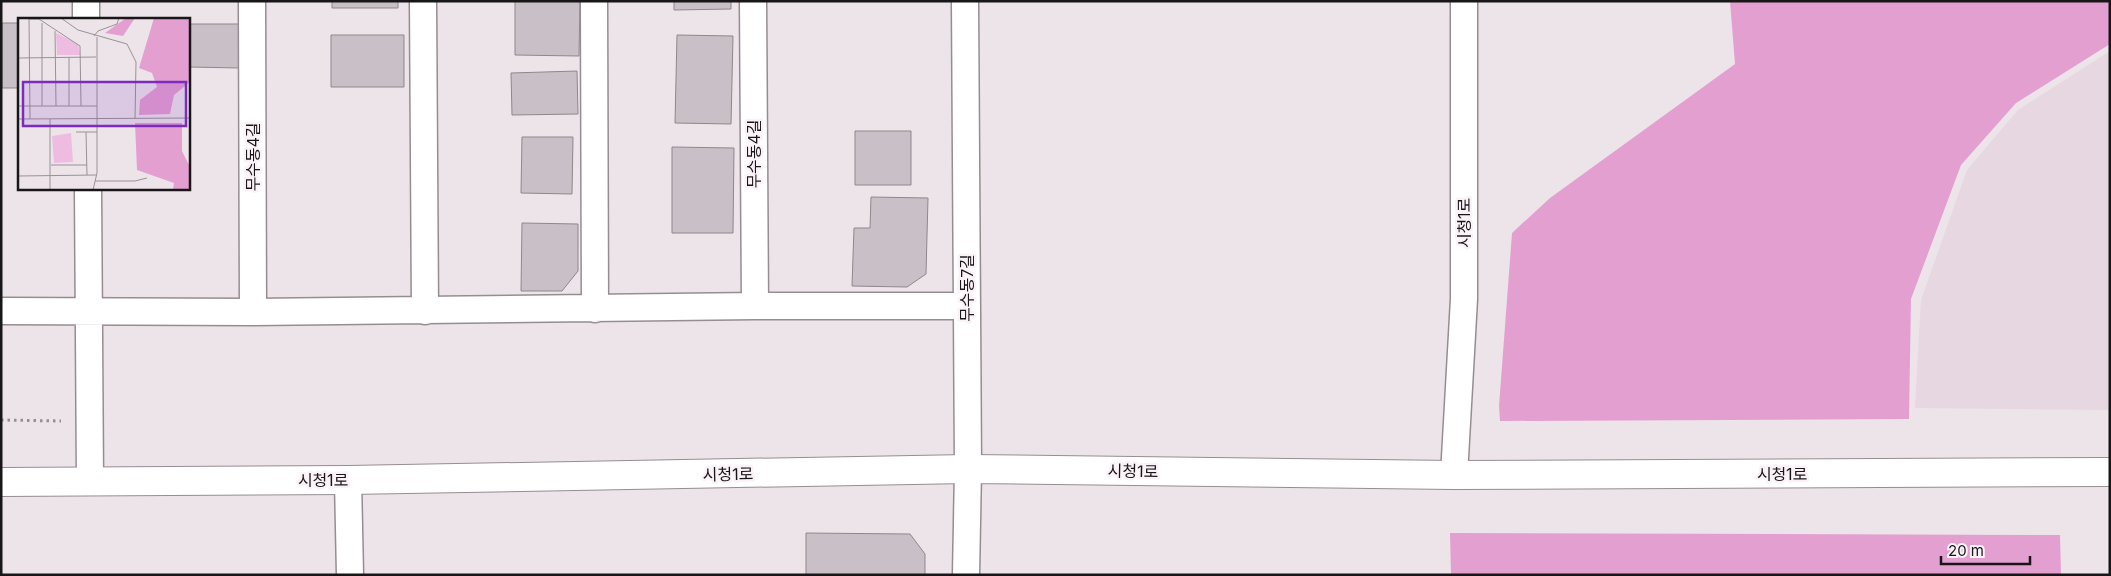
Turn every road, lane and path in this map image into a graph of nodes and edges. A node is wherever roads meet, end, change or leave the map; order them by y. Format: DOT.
graph roads {
  1 [pos="86,1"];
  2 [pos="252,1"];
  3 [pos="423,1"];
  4 [pos="594,1"];
  5 [pos="753,1"];
  6 [pos="964,1"];
  7 [pos="1464,1"];
  8 [pos="86,18"];
  9 [pos="88,190"];
  10 [pos="755,306"];
  11 [pos="967,306"];
  12 [pos="595,309"];
  13 [pos="1,311"];
  14 [pos="425,311"];
  15 [pos="90,312"];
  16 [pos="254,312"];
  17 [pos="1,420"];
  18 [pos="64,421"];
  19 [pos="968,470"];
  20 [pos="2110,472"];
  21 [pos="1454,475"];
  22 [pos="348,480"];
  23 [pos="90,481"];
  24 [pos="1,482"];
  25 [pos="350,575"];
  26 [pos="966,575"];
  1 -- 8 [label="street"];
  2 -- 16 [label="street, 무수동4길"];
  3 -- 14 [label="street"];
  4 -- 12 [label="street"];
  5 -- 10 [label="street, 무수동4길"];
  6 -- 11 [label="street, 무수동7길"];
  7 -- 21 [label="street, 시청1로"];
  9 -- 15 [label="street"];
  10 -- 11 [label="street"];
  10 -- 12 [label="street"];
  11 -- 19 [label="street, 무수동7길"];
  12 -- 14 [label="street"];
  13 -- 15 [label="street"];
  14 -- 16 [label="street"];
  15 -- 16 [label="street"];
  15 -- 23 [label="street"];
  17 -- 18 [label="path"];
  19 -- 21 [label="street, 시청1로"];
  19 -- 22 [label="street, 시청1로"];
  19 -- 26 [label="street, 무수동7길"];
  20 -- 21 [label="street, 시청1로"];
  22 -- 23 [label="street, 시청1로"];
  22 -- 25 [label="street"];
  23 -- 24 [label="street, 시청1로"];
}
